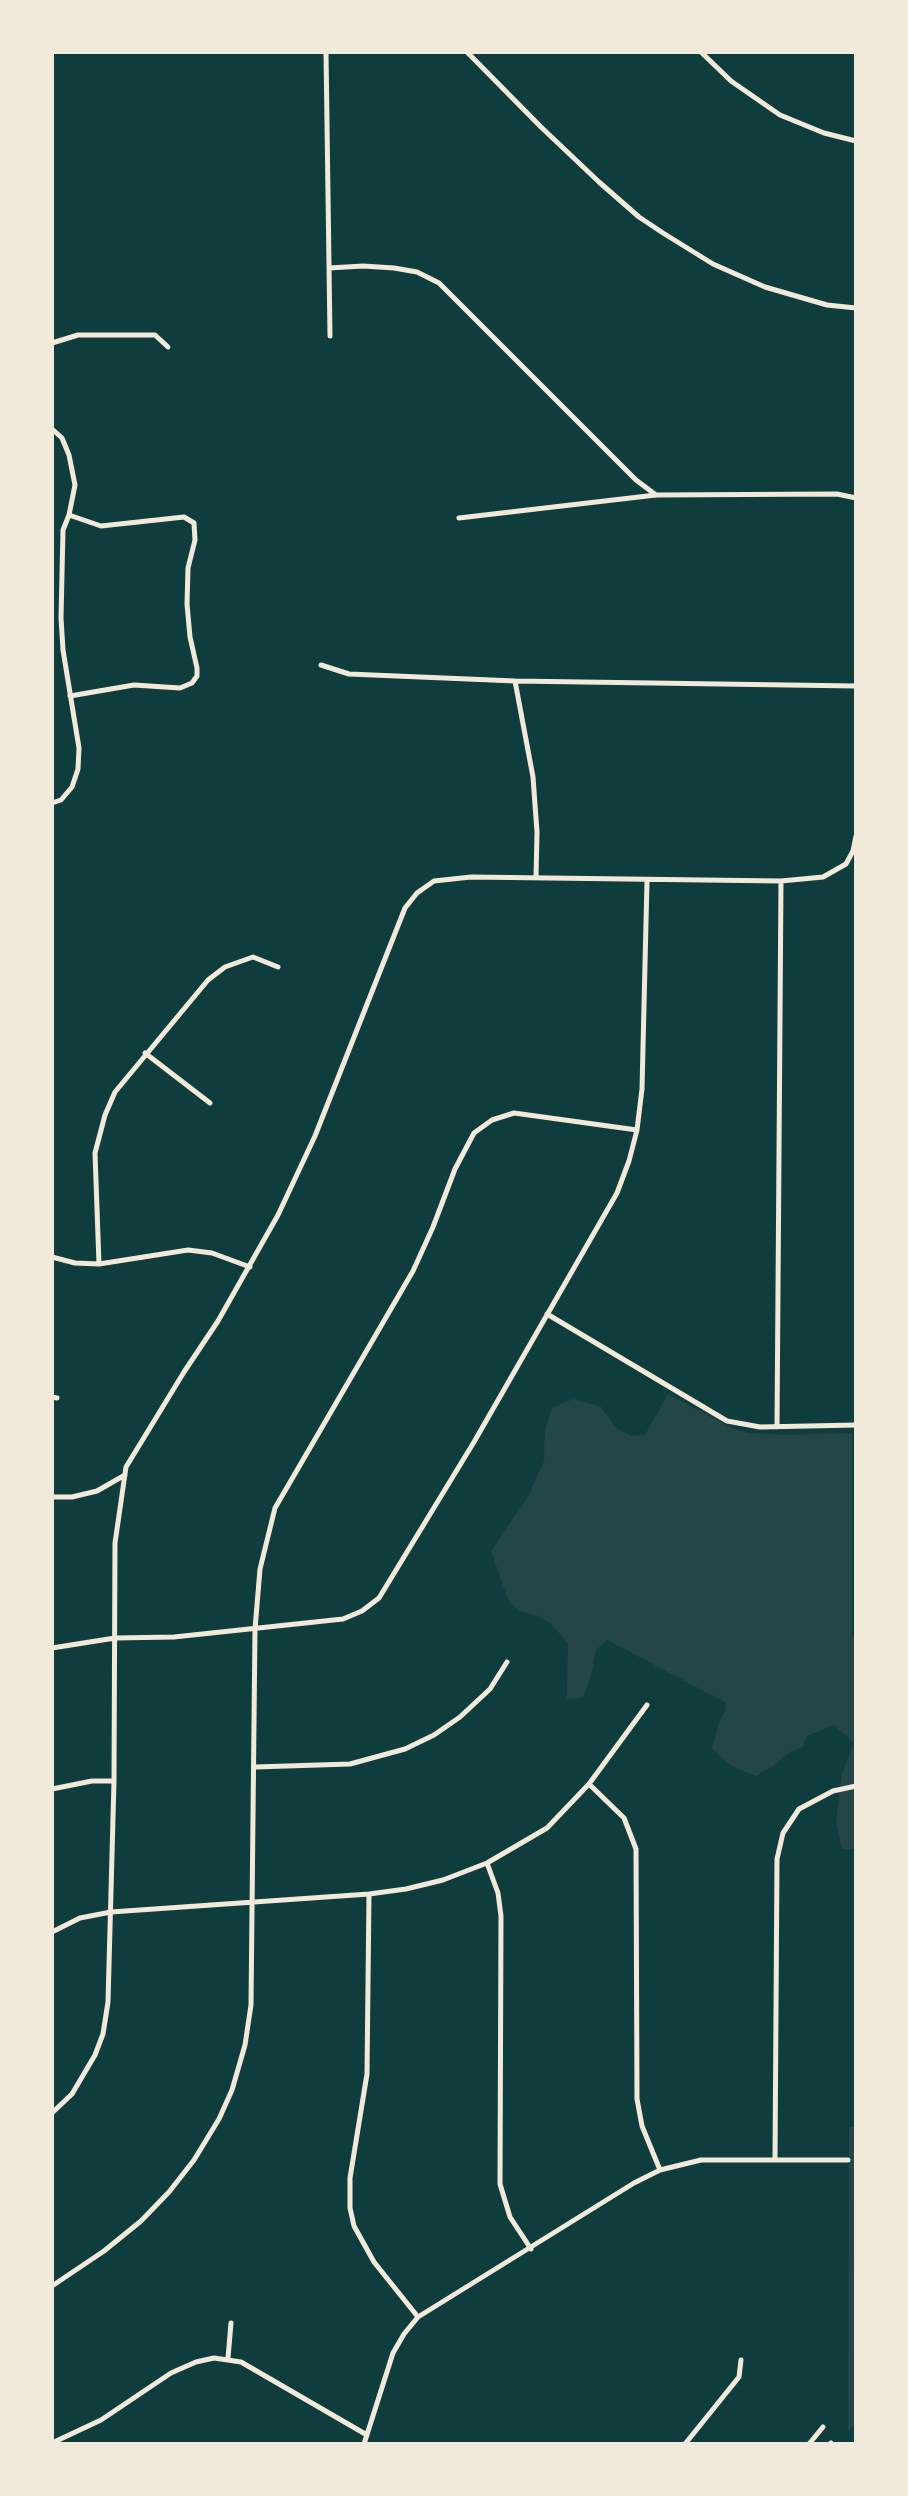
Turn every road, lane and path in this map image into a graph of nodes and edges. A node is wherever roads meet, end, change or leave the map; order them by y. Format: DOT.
graph roads {
  1 [pos="326,52"];
  2 [pos="467,52"];
  3 [pos="701,52"];
  4 [pos="856,141"];
  5 [pos="329,268"];
  6 [pos="856,308"];
  7 [pos="330,336"];
  8 [pos="52,343"];
  9 [pos="167,347"];
  10 [pos="52,429"];
  11 [pos="656,495"];
  12 [pos="856,498"];
  13 [pos="69,516"];
  14 [pos="459,518"];
  15 [pos="52,581"];
  16 [pos="62,582"];
  17 [pos="321,665"];
  18 [pos="515,681"];
  19 [pos="856,686"];
  20 [pos="70,696"];
  21 [pos="52,803"];
  22 [pos="856,836"];
  23 [pos="536,878"];
  24 [pos="647,881"];
  25 [pos="781,881"];
  26 [pos="278,968"];
  27 [pos="145,1053"];
  28 [pos="210,1103"];
  29 [pos="637,1130"];
  30 [pos="52,1257"];
  31 [pos="99,1264"];
  32 [pos="250,1267"];
  33 [pos="547,1314"];
  34 [pos="856,1425"];
  35 [pos="777,1427"];
  36 [pos="125,1475"];
  37 [pos="52,1497"];
  38 [pos="255,1629"];
  39 [pos="115,1638"];
  40 [pos="52,1648"];
  41 [pos="507,1662"];
  42 [pos="647,1705"];
  43 [pos="255,1767"];
  44 [pos="114,1781"];
  45 [pos="589,1784"];
  46 [pos="856,1786"];
  47 [pos="52,1789"];
  48 [pos="487,1863"];
  49 [pos="369,1894"];
  50 [pos="254,1903"];
  51 [pos="111,1912"];
  52 [pos="52,1931"];
  53 [pos="52,2113"];
  54 [pos="775,2160"];
  55 [pos="848,2160"];
  56 [pos="660,2170"];
  57 [pos="531,2249"];
  58 [pos="52,2286"];
  59 [pos="418,2317"];
  60 [pos="231,2323"];
  61 [pos="228,2358"];
  62 [pos="741,2360"];
  63 [pos="823,2427"];
  64 [pos="367,2435"];
  65 [pos="52,2443"];
  66 [pos="364,2444"];
  67 [pos="685,2444"];
  68 [pos="808,2444"];
  1 -- 5 [label="street"];
  2 -- 6 [label="street"];
  3 -- 4 [label="street"];
  5 -- 7 [label="street"];
  5 -- 11 [label="street"];
  8 -- 9 [label="street"];
  10 -- 13 [label="street"];
  11 -- 12 [label="street"];
  11 -- 14 [label="street"];
  13 -- 16 [label="street"];
  13 -- 20 [label="street"];
  15 -- 16 [label="street"];
  16 -- 20 [label="street"];
  17 -- 18 [label="street"];
  18 -- 19 [label="street"];
  18 -- 23 [label="street"];
  20 -- 21 [label="street"];
  22 -- 25 [label="street"];
  23 -- 24 [label="street"];
  23 -- 32 [label="street"];
  24 -- 25 [label="street"];
  24 -- 29 [label="street"];
  25 -- 35 [label="street"];
  26 -- 27 [label="street"];
  27 -- 28 [label="street"];
  27 -- 31 [label="street"];
  29 -- 33 [label="street"];
  29 -- 38 [label="street"];
  30 -- 31 [label="street"];
  31 -- 32 [label="street"];
  32 -- 36 [label="street"];
  33 -- 35 [label="street"];
  33 -- 38 [label="street"];
  34 -- 35 [label="street"];
  36 -- 37 [label="street"];
  36 -- 39 [label="street"];
  38 -- 39 [label="street"];
  38 -- 43 [label="street"];
  39 -- 40 [label="street"];
  39 -- 44 [label="street"];
  41 -- 43 [label="street"];
  42 -- 45 [label="street"];
  43 -- 50 [label="street"];
  44 -- 47 [label="street"];
  44 -- 51 [label="street"];
  45 -- 48 [label="street"];
  45 -- 56 [label="street"];
  46 -- 54 [label="street"];
  48 -- 49 [label="street"];
  48 -- 57 [label="street"];
  49 -- 50 [label="street"];
  49 -- 59 [label="street"];
  50 -- 51 [label="street"];
  50 -- 58 [label="street"];
  51 -- 52 [label="street"];
  51 -- 53 [label="street"];
  54 -- 55 [label="street"];
  54 -- 56 [label="street"];
  56 -- 57 [label="street"];
  57 -- 59 [label="street"];
  59 -- 64 [label="street"];
  60 -- 61 [label="street"];
  61 -- 64 [label="street"];
  61 -- 65 [label="street"];
  62 -- 67 [label="street"];
  63 -- 68 [label="street"];
  64 -- 66 [label="street"];
}
